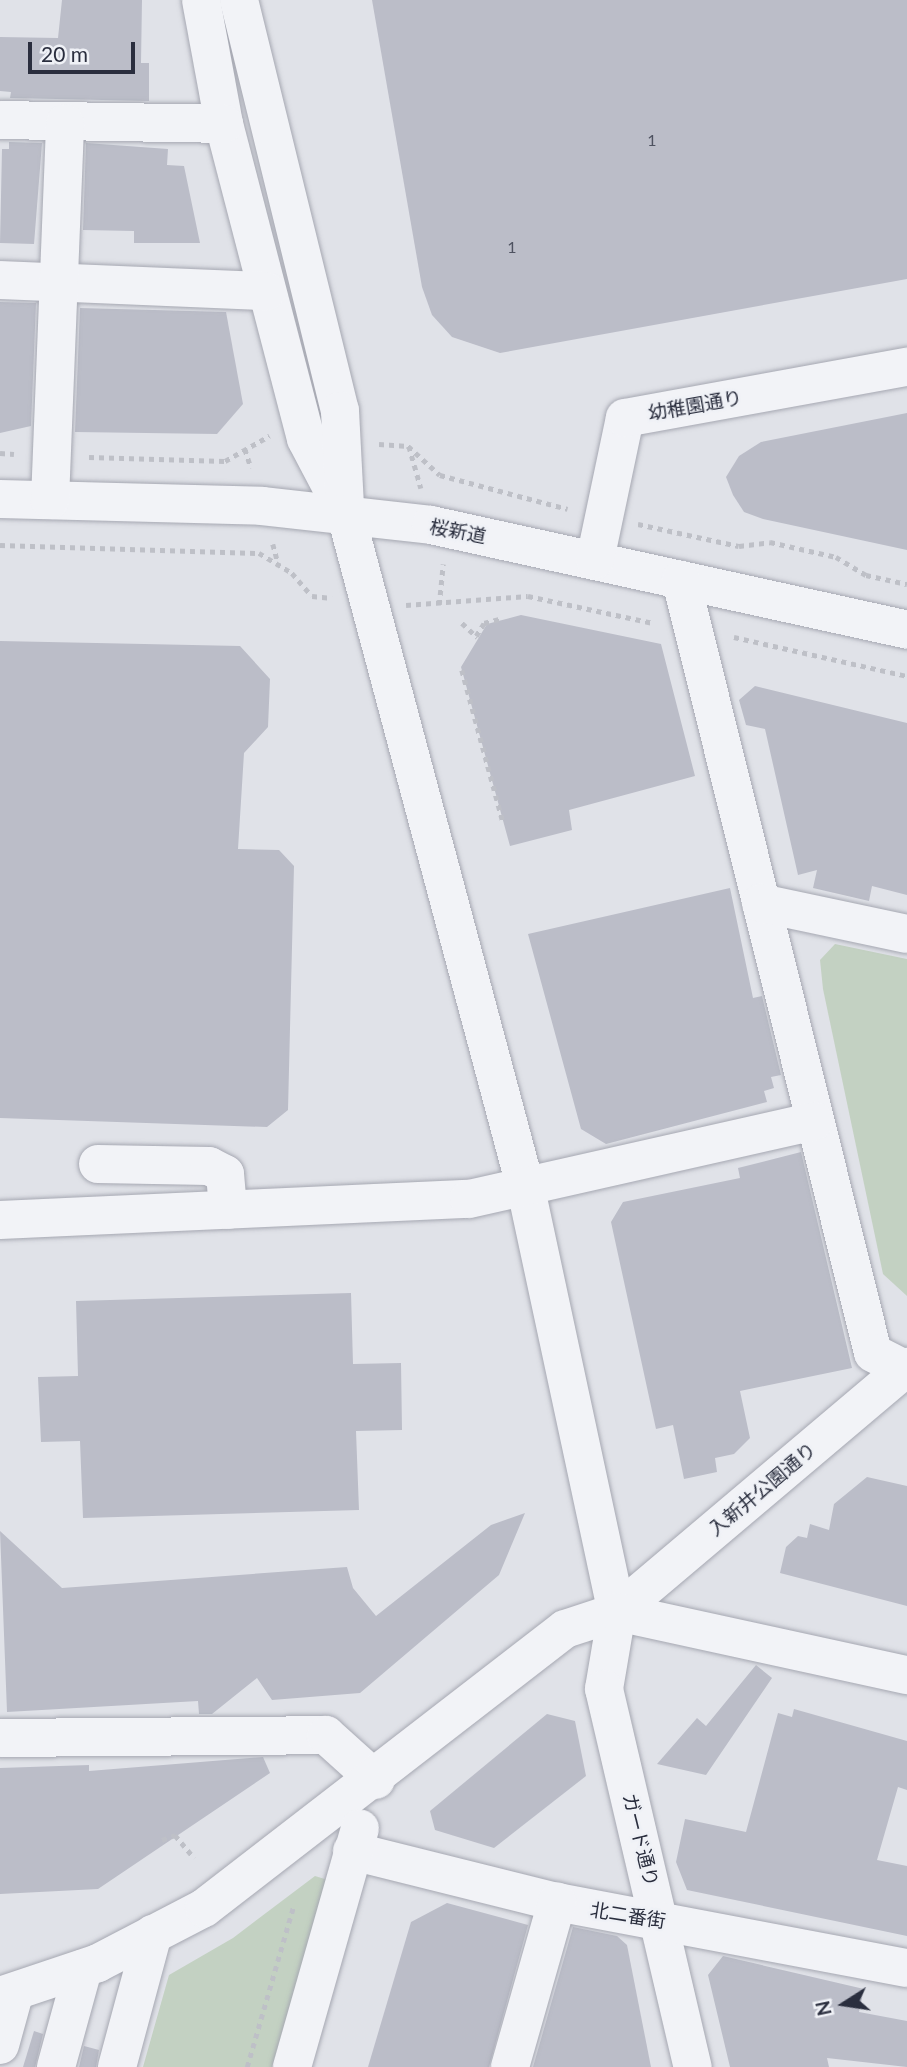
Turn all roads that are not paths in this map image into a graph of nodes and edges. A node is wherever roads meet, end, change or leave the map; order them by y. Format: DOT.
graph roads {
  1 [pos="201,0"];
  2 [pos="239,0"];
  3 [pos="0,120"];
  4 [pos="65,123"];
  5 [pos="224,124"];
  6 [pos="0,280"];
  7 [pos="59,283"];
  8 [pos="267,291"];
  9 [pos="907,367"];
  10 [pos="0,499"];
  11 [pos="50,500"];
  12 [pos="346,515"];
  13 [pos="595,560"];
  14 [pos="681,580"];
  15 [pos="907,630"];
  16 [pos="761,903"];
  17 [pos="907,934"];
  18 [pos="814,1121"];
  19 [pos="98,1164"];
  20 [pos="526,1189"];
  21 [pos="228,1210"];
  22 [pos="0,1220"];
  23 [pos="906,1369"];
  24 [pos="617,1612"];
  25 [pos="907,1675"];
  26 [pos="0,1738"];
  27 [pos="376,1780"];
  28 [pos="352,1852"];
  29 [pos="558,1902"];
  30 [pos="660,1919"];
  31 [pos="153,1934"];
  32 [pos="907,1968"];
  33 [pos="83,1969"];
  34 [pos="7,1995"];
  35 [pos="0,2045"];
  36 [pos="56,2067"];
  37 [pos="117,2067"];
  38 [pos="292,2067"];
  39 [pos="510,2067"];
  40 [pos="693,2067"];
  1 -- 5 [label="street"];
  2 -- 12 [label="street"];
  3 -- 4 [label="street"];
  4 -- 5 [label="street"];
  4 -- 7 [label="street"];
  5 -- 8 [label="street"];
  6 -- 7 [label="street"];
  7 -- 8 [label="street"];
  7 -- 11 [label="street"];
  8 -- 12 [label="street"];
  9 -- 13 [label="street, 幼稚園通り"];
  10 -- 11 [label="street, 桜新道"];
  11 -- 12 [label="street, 桜新道"];
  12 -- 13 [label="street, 桜新道"];
  12 -- 20 [label="street"];
  13 -- 14 [label="street, 桜新道"];
  14 -- 15 [label="street, 桜新道"];
  14 -- 16 [label="street"];
  16 -- 17 [label="street"];
  16 -- 18 [label="street"];
  18 -- 20 [label="street"];
  18 -- 23 [label="street"];
  19 -- 21 [label="street"];
  20 -- 21 [label="street"];
  20 -- 24 [label="street"];
  21 -- 22 [label="street"];
  23 -- 24 [label="street, 入新井公園通り"];
  24 -- 25 [label="street"];
  24 -- 27 [label="street"];
  24 -- 30 [label="street, ガード通り"];
  26 -- 27 [label="street"];
  27 -- 28 [label="street"];
  27 -- 31 [label="street"];
  28 -- 29 [label="street, 北二番街"];
  28 -- 38 [label="street"];
  29 -- 30 [label="street, 北二番街"];
  29 -- 39 [label="street"];
  30 -- 32 [label="street, 北二番街"];
  30 -- 40 [label="street, ガード通り"];
  31 -- 33 [label="street"];
  31 -- 37 [label="street"];
  33 -- 34 [label="street"];
  33 -- 36 [label="street"];
  34 -- 35 [label="street"];
}
